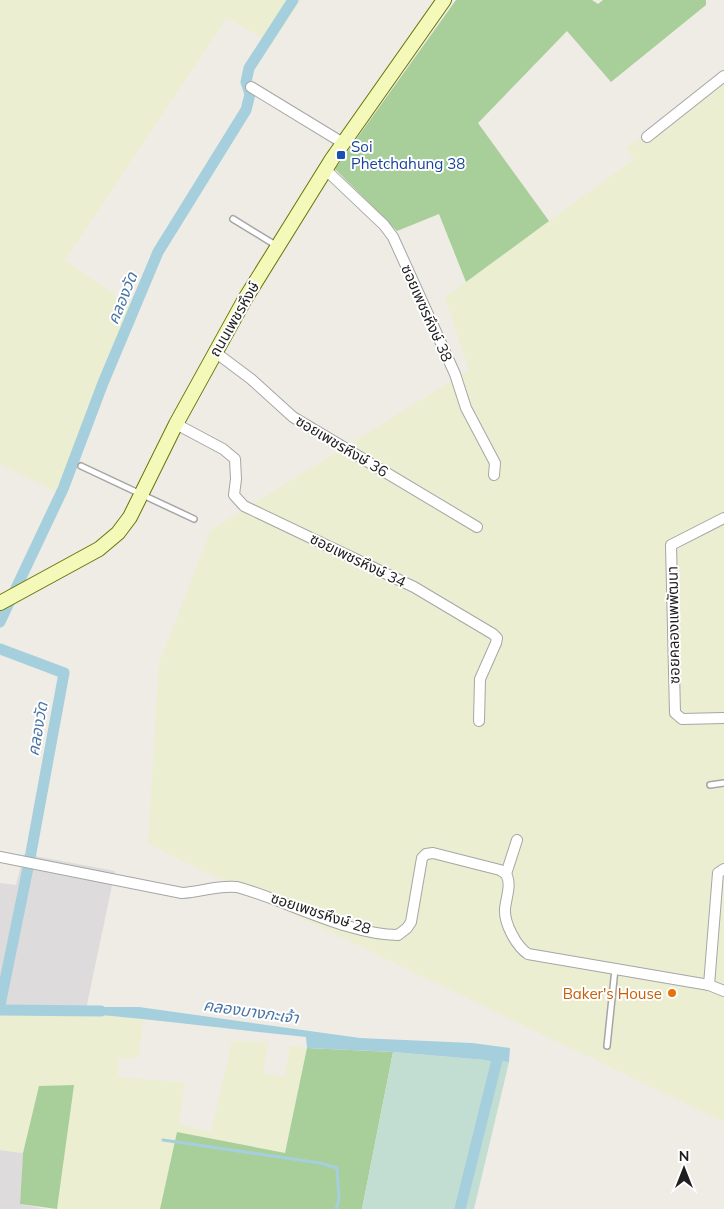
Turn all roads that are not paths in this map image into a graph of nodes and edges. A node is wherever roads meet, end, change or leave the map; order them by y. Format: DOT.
graph roads {
  1 [pos="444,0"];
  2 [pos="724,76"];
  3 [pos="251,87"];
  4 [pos="647,136"];
  5 [pos="343,143"];
  6 [pos="326,170"];
  7 [pos="233,219"];
  8 [pos="278,246"];
  9 [pos="215,352"];
  10 [pos="176,424"];
  11 [pos="81,466"];
  12 [pos="494,475"];
  13 [pos="142,494"];
  14 [pos="724,518"];
  15 [pos="194,519"];
  16 [pos="477,528"];
  17 [pos="0,602"];
  18 [pos="724,718"];
  19 [pos="480,721"];
  20 [pos="724,783"];
  21 [pos="710,785"];
  22 [pos="516,840"];
  23 [pos="0,857"];
  24 [pos="724,869"];
  25 [pos="506,874"];
  26 [pos="615,969"];
  27 [pos="709,985"];
  28 [pos="724,991"];
  29 [pos="607,1046"];
  1 -- 5 [label="main road, ถนนเพชรหึงษ์"];
  2 -- 4 [label="street"];
  3 -- 5 [label="street"];
  5 -- 6 [label="main road, ถนนเพชรหึงษ์"];
  6 -- 8 [label="main road, ถนนเพชรหึงษ์"];
  6 -- 12 [label="street, ซอยเพชรหึงษ์ 38"];
  7 -- 8 [label="lane"];
  8 -- 9 [label="main road, ถนนเพชรหึงษ์"];
  9 -- 10 [label="main road, ถนนเพชรหึงษ์"];
  9 -- 16 [label="street, ซอยเพชรหึงษ์ 36"];
  10 -- 13 [label="main road, ถนนเพชรหึงษ์"];
  10 -- 19 [label="street, ซอยเพชรหึงษ์ 34"];
  11 -- 13 [label="lane"];
  13 -- 15 [label="lane"];
  13 -- 17 [label="main road, ถนนเพชรหึงษ์"];
  14 -- 18 [label="street, ซอยคลองแพพัฒนา"];
  20 -- 21 [label="lane"];
  22 -- 25 [label="street"];
  23 -- 25 [label="street, ซอยเพชรหึงษ์ 28"];
  24 -- 27 [label="street"];
  25 -- 26 [label="street"];
  26 -- 27 [label="street"];
  26 -- 29 [label="lane"];
  27 -- 28 [label="street"];
}
